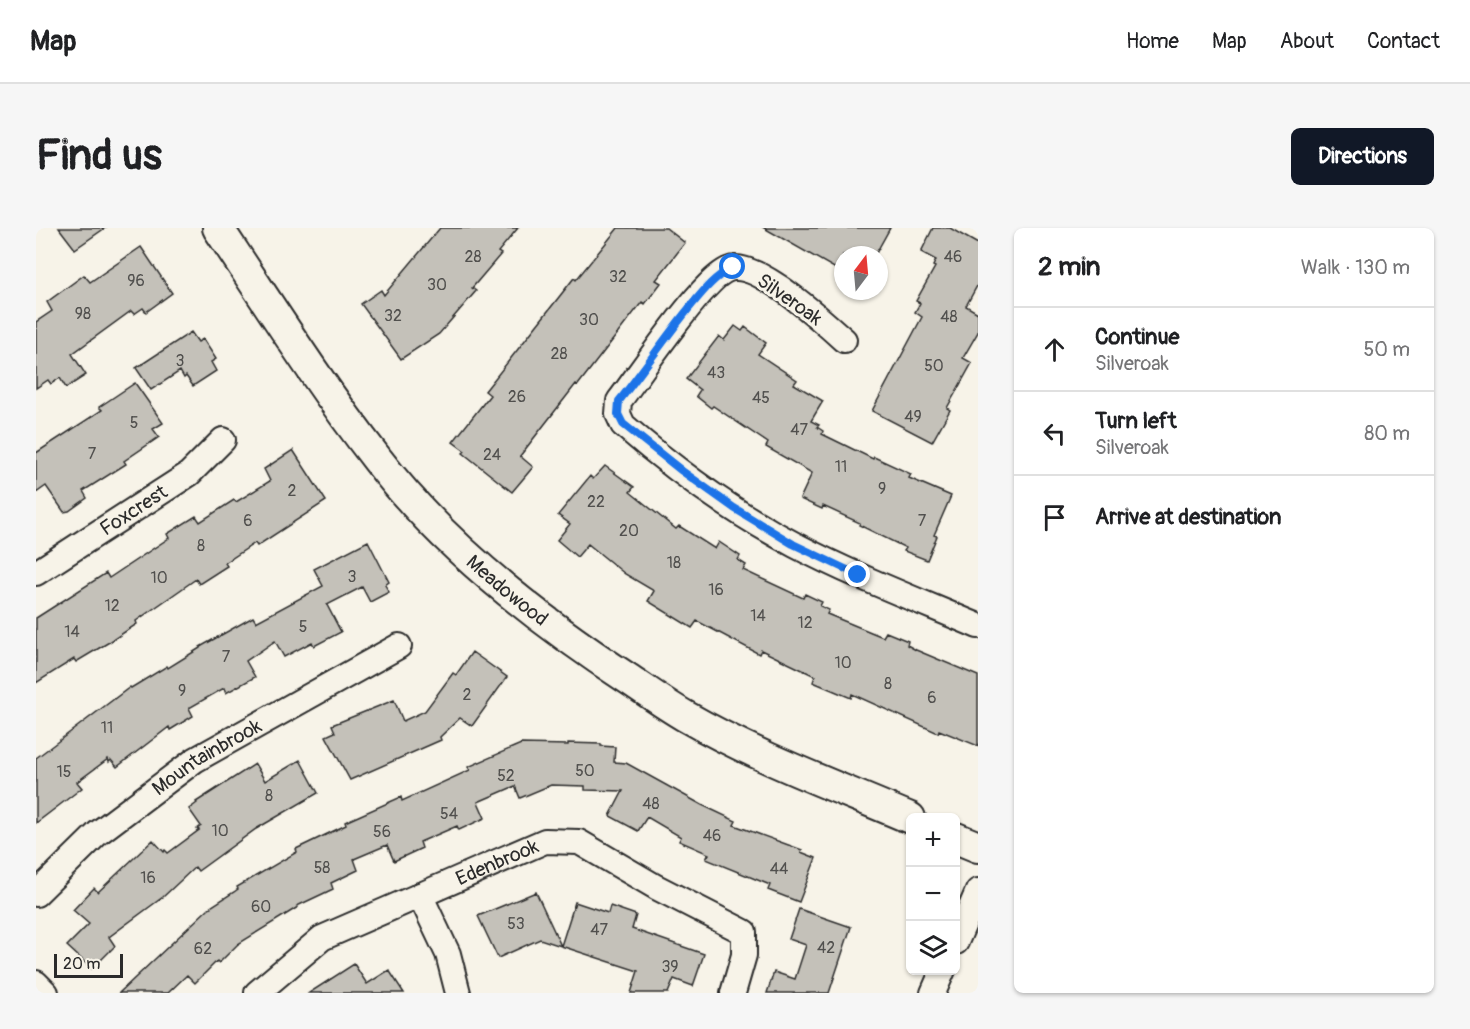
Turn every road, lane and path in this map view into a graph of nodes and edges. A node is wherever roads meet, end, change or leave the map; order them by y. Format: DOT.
graph roads {
  1 [pos="218,228"];
  2 [pos="844,340"];
  3 [pos="223,440"];
  4 [pos="36,573"];
  5 [pos="978,627"];
  6 [pos="399,646"];
  7 [pos="906,816"];
  8 [pos="960,839"];
  9 [pos="978,847"];
  10 [pos="978,891"];
  11 [pos="36,894"];
  12 [pos="420,895"];
  13 [pos="960,933"];
  14 [pos="941,975"];
  15 [pos="36,983"];
  16 [pos="46,993"];
  17 [pos="257,993"];
  18 [pos="458,993"];
  19 [pos="733,993"];
  20 [pos="933,993"];
  1 -- 7 [label="main road, Meadowood"];
  2 -- 5 [label="street, Silveroak"];
  3 -- 4 [label="street, Foxcrest"];
  6 -- 11 [label="street, Mountainbrook"];
  8 -- 9 [label="main road"];
  10 -- 13 [label="street"];
  12 -- 17 [label="street, Edenbrook"];
  12 -- 18 [label="street"];
  12 -- 19 [label="street, Edenbrook"];
  14 -- 20 [label="street"];
  15 -- 16 [label="street"];
}
